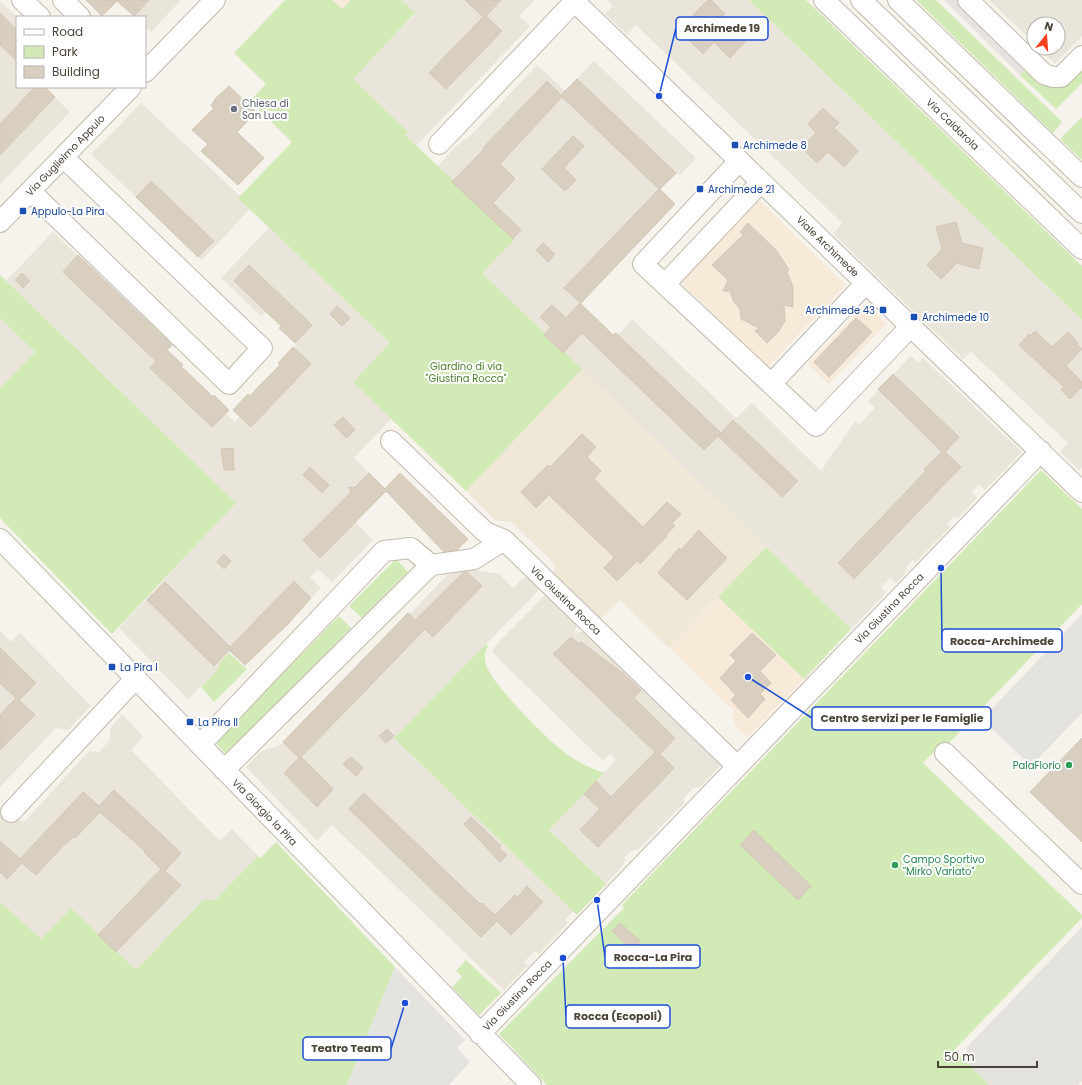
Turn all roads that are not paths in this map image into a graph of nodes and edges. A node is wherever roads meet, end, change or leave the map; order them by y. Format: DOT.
graph roads {
  1 [pos="22,0"];
  2 [pos="63,0"];
  3 [pos="215,0"];
  4 [pos="824,0"];
  5 [pos="861,0"];
  6 [pos="898,0"];
  7 [pos="968,0"];
  8 [pos="574,1"];
  9 [pos="39,16"];
  10 [pos="79,16"];
  11 [pos="1082,56"];
  12 [pos="146,71"];
  13 [pos="122,90"];
  14 [pos="439,144"];
  15 [pos="63,157"];
  16 [pos="739,161"];
  17 [pos="1082,177"];
  18 [pos="761,182"];
  19 [pos="30,191"];
  20 [pos="1082,213"];
  21 [pos="0,222"];
  22 [pos="1082,249"];
  23 [pos="866,283"];
  24 [pos="665,284"];
  25 [pos="911,326"];
  26 [pos="771,384"];
  27 [pos="391,441"];
  28 [pos="1040,451"];
  29 [pos="1082,492"];
  30 [pos="0,538"];
  31 [pos="504,540"];
  32 [pos="431,565"];
  33 [pos="136,678"];
  34 [pos="200,745"];
  35 [pos="945,753"];
  36 [pos="737,766"];
  37 [pos="224,770"];
  38 [pos="11,812"];
  39 [pos="1082,884"];
  40 [pos="480,1034"];
  41 [pos="531,1085"];
  1 -- 9 [label="street"];
  2 -- 10 [label="street"];
  3 -- 12 [label="street"];
  4 -- 22 [label="street, Via Caldarola"];
  5 -- 20 [label="street"];
  6 -- 17 [label="street"];
  7 -- 11 [label="street"];
  8 -- 14 [label="street"];
  8 -- 16 [label="street, Viale Archimede"];
  13 -- 15 [label="street, Via Guglielmo Appulo"];
  15 -- 19 [label="street, Via Guglielmo Appulo"];
  15 -- 19 [label="street"];
  16 -- 18 [label="street, Viale Archimede"];
  16 -- 24 [label="street"];
  18 -- 23 [label="street, Viale Archimede"];
  18 -- 24 [label="street"];
  19 -- 21 [label="street, Via Guglielmo Appulo"];
  23 -- 25 [label="street, Viale Archimede"];
  23 -- 26 [label="street"];
  24 -- 26 [label="street"];
  25 -- 26 [label="street"];
  25 -- 28 [label="street, Viale Archimede"];
  27 -- 31 [label="street, Via Giustina Rocca"];
  28 -- 29 [label="street, Viale Archimede"];
  28 -- 36 [label="street, Via Giustina Rocca"];
  30 -- 33 [label="street, Via Giorgio la Pira"];
  31 -- 32 [label="street"];
  31 -- 36 [label="street, Via Giustina Rocca"];
  32 -- 34 [label="street"];
  32 -- 37 [label="street"];
  33 -- 34 [label="street, Via Giorgio la Pira"];
  33 -- 38 [label="street"];
  34 -- 37 [label="street, Via Giorgio la Pira"];
  35 -- 39 [label="street"];
  36 -- 40 [label="street, Via Giustina Rocca"];
  37 -- 40 [label="street, Via Giorgio la Pira"];
  40 -- 41 [label="street, Via Giorgio la Pira"];
}
